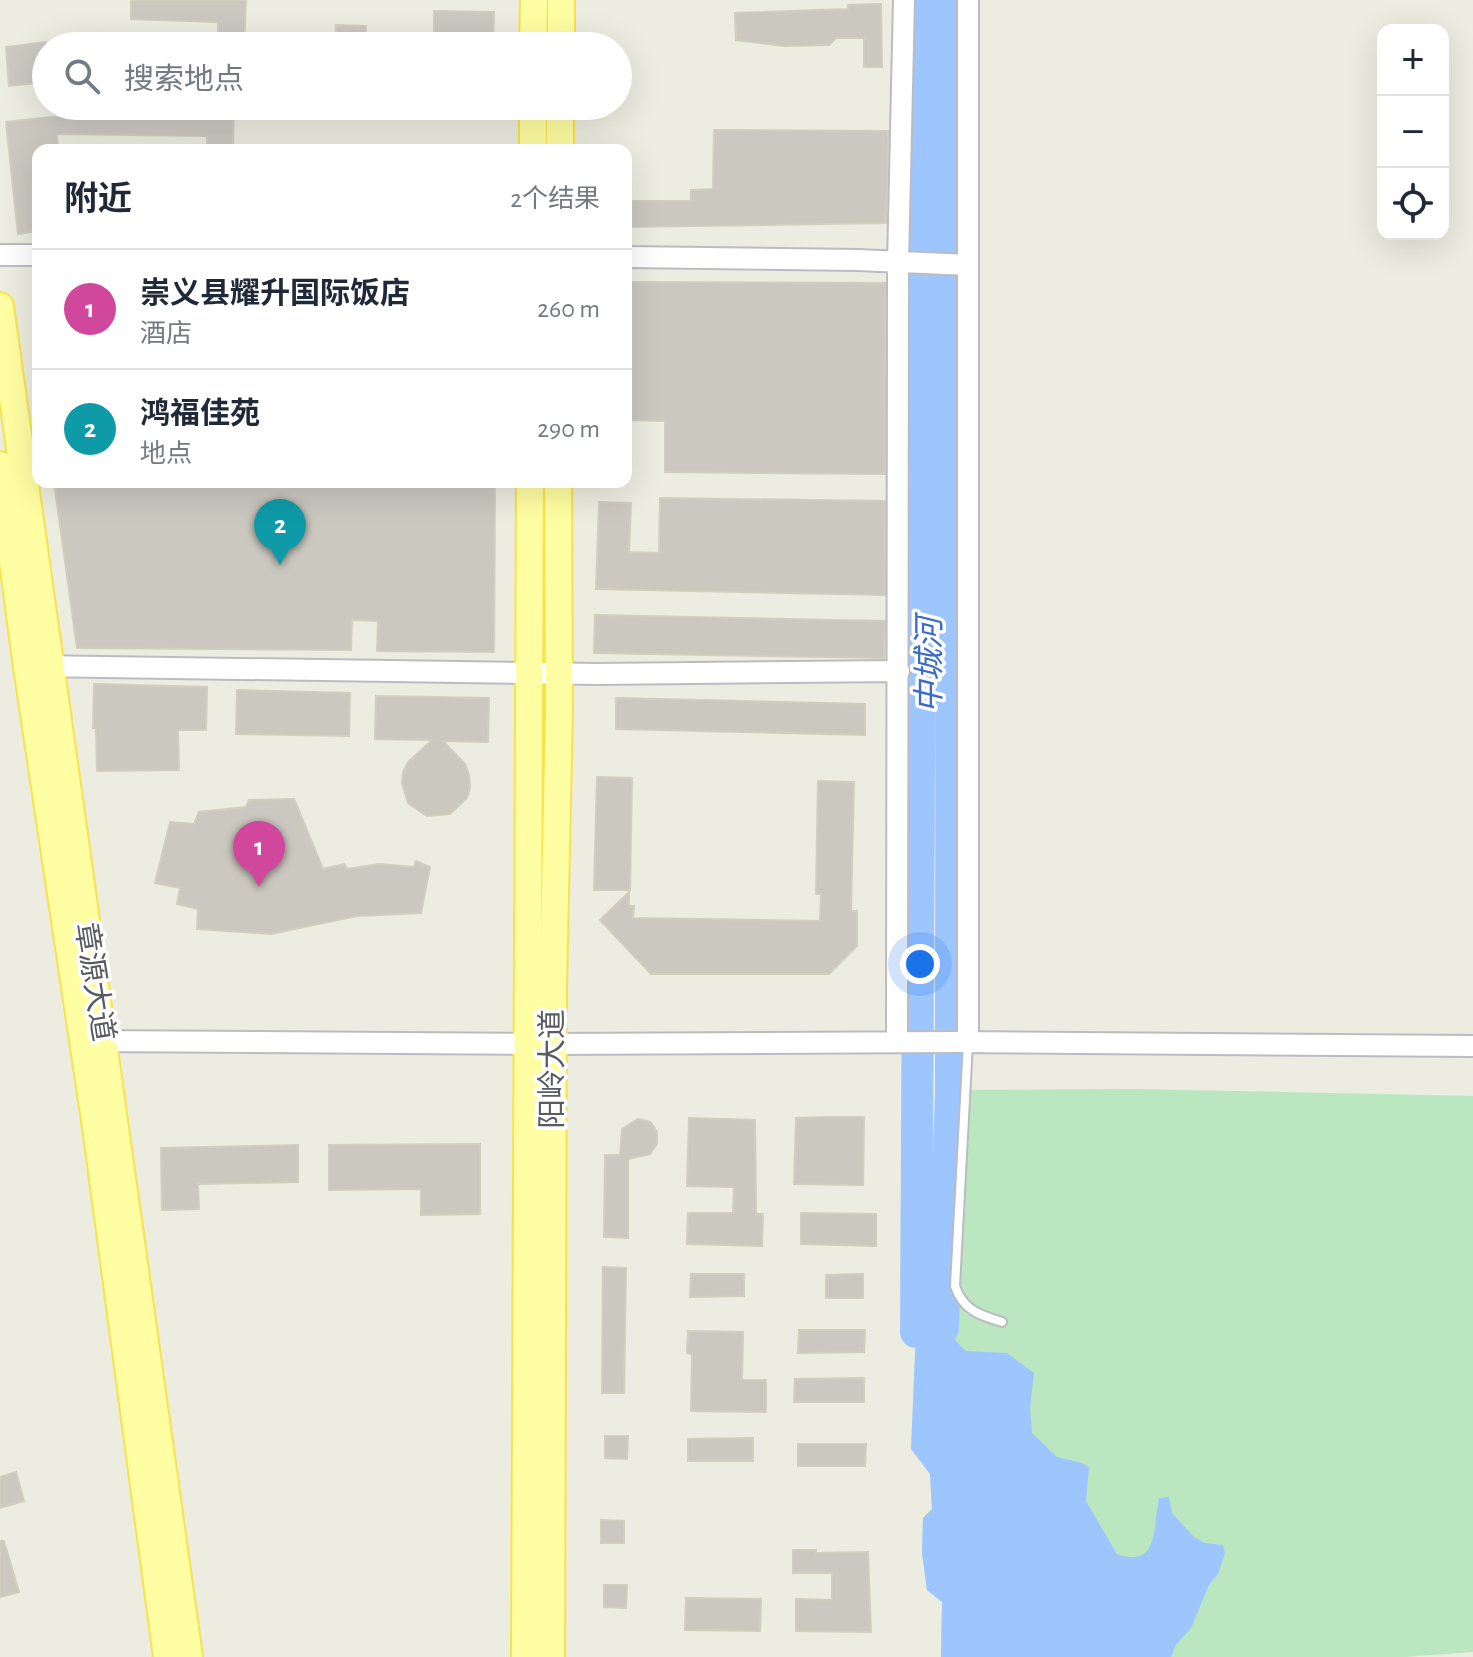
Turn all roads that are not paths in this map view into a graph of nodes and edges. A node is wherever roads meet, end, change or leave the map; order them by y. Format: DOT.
graph roads {
  1 [pos="534,0"];
  2 [pos="561,0"];
  3 [pos="904,0"];
  4 [pos="968,0"];
  5 [pos="533,32"];
  6 [pos="561,32"];
  7 [pos="533,120"];
  8 [pos="560,120"];
  9 [pos="533,144"];
  10 [pos="560,144"];
  11 [pos="0,255"];
  12 [pos="32,255"];
  13 [pos="632,257"];
  14 [pos="908,264"];
  15 [pos="962,265"];
  16 [pos="0,306"];
  17 [pos="0,465"];
  18 [pos="530,488"];
  19 [pos="558,488"];
  20 [pos="37,666"];
  21 [pos="899,671"];
  22 [pos="529,673"];
  23 [pos="557,673"];
  24 [pos="94,1041"];
  25 [pos="904,1042"];
  26 [pos="961,1042"];
  27 [pos="540,1044"];
  28 [pos="1473,1046"];
  29 [pos="1002,1322"];
  30 [pos="167,1657"];
  31 [pos="189,1657"];
  32 [pos="525,1657"];
  33 [pos="551,1657"];
  1 -- 5 [label="main road"];
  2 -- 6 [label="main road"];
  3 -- 14 [label="street"];
  4 -- 15 [label="street"];
  7 -- 9 [label="main road"];
  8 -- 10 [label="main road"];
  11 -- 12 [label="street"];
  13 -- 14 [label="street"];
  14 -- 15 [label="street"];
  14 -- 21 [label="street"];
  15 -- 26 [label="street"];
  16 -- 20 [label="main road, 章源大道"];
  17 -- 20 [label="main road, 章源大道"];
  18 -- 22 [label="main road, 阳岭大道"];
  19 -- 23 [label="main road, 阳岭大道"];
  20 -- 22 [label="street"];
  20 -- 24 [label="main road, 章源大道"];
  21 -- 23 [label="street"];
  21 -- 25 [label="street"];
  22 -- 23 [label="street"];
  22 -- 27 [label="main road, 阳岭大道"];
  23 -- 27 [label="main road, 阳岭大道"];
  24 -- 27 [label="street"];
  24 -- 30 [label="main road, 章源大道"];
  24 -- 31 [label="main road, 章源大道"];
  25 -- 26 [label="street"];
  25 -- 27 [label="street"];
  26 -- 28 [label="street"];
  26 -- 29 [label="lane"];
  27 -- 32 [label="main road, 阳岭大道"];
  27 -- 33 [label="main road, 阳岭大道"];
}
